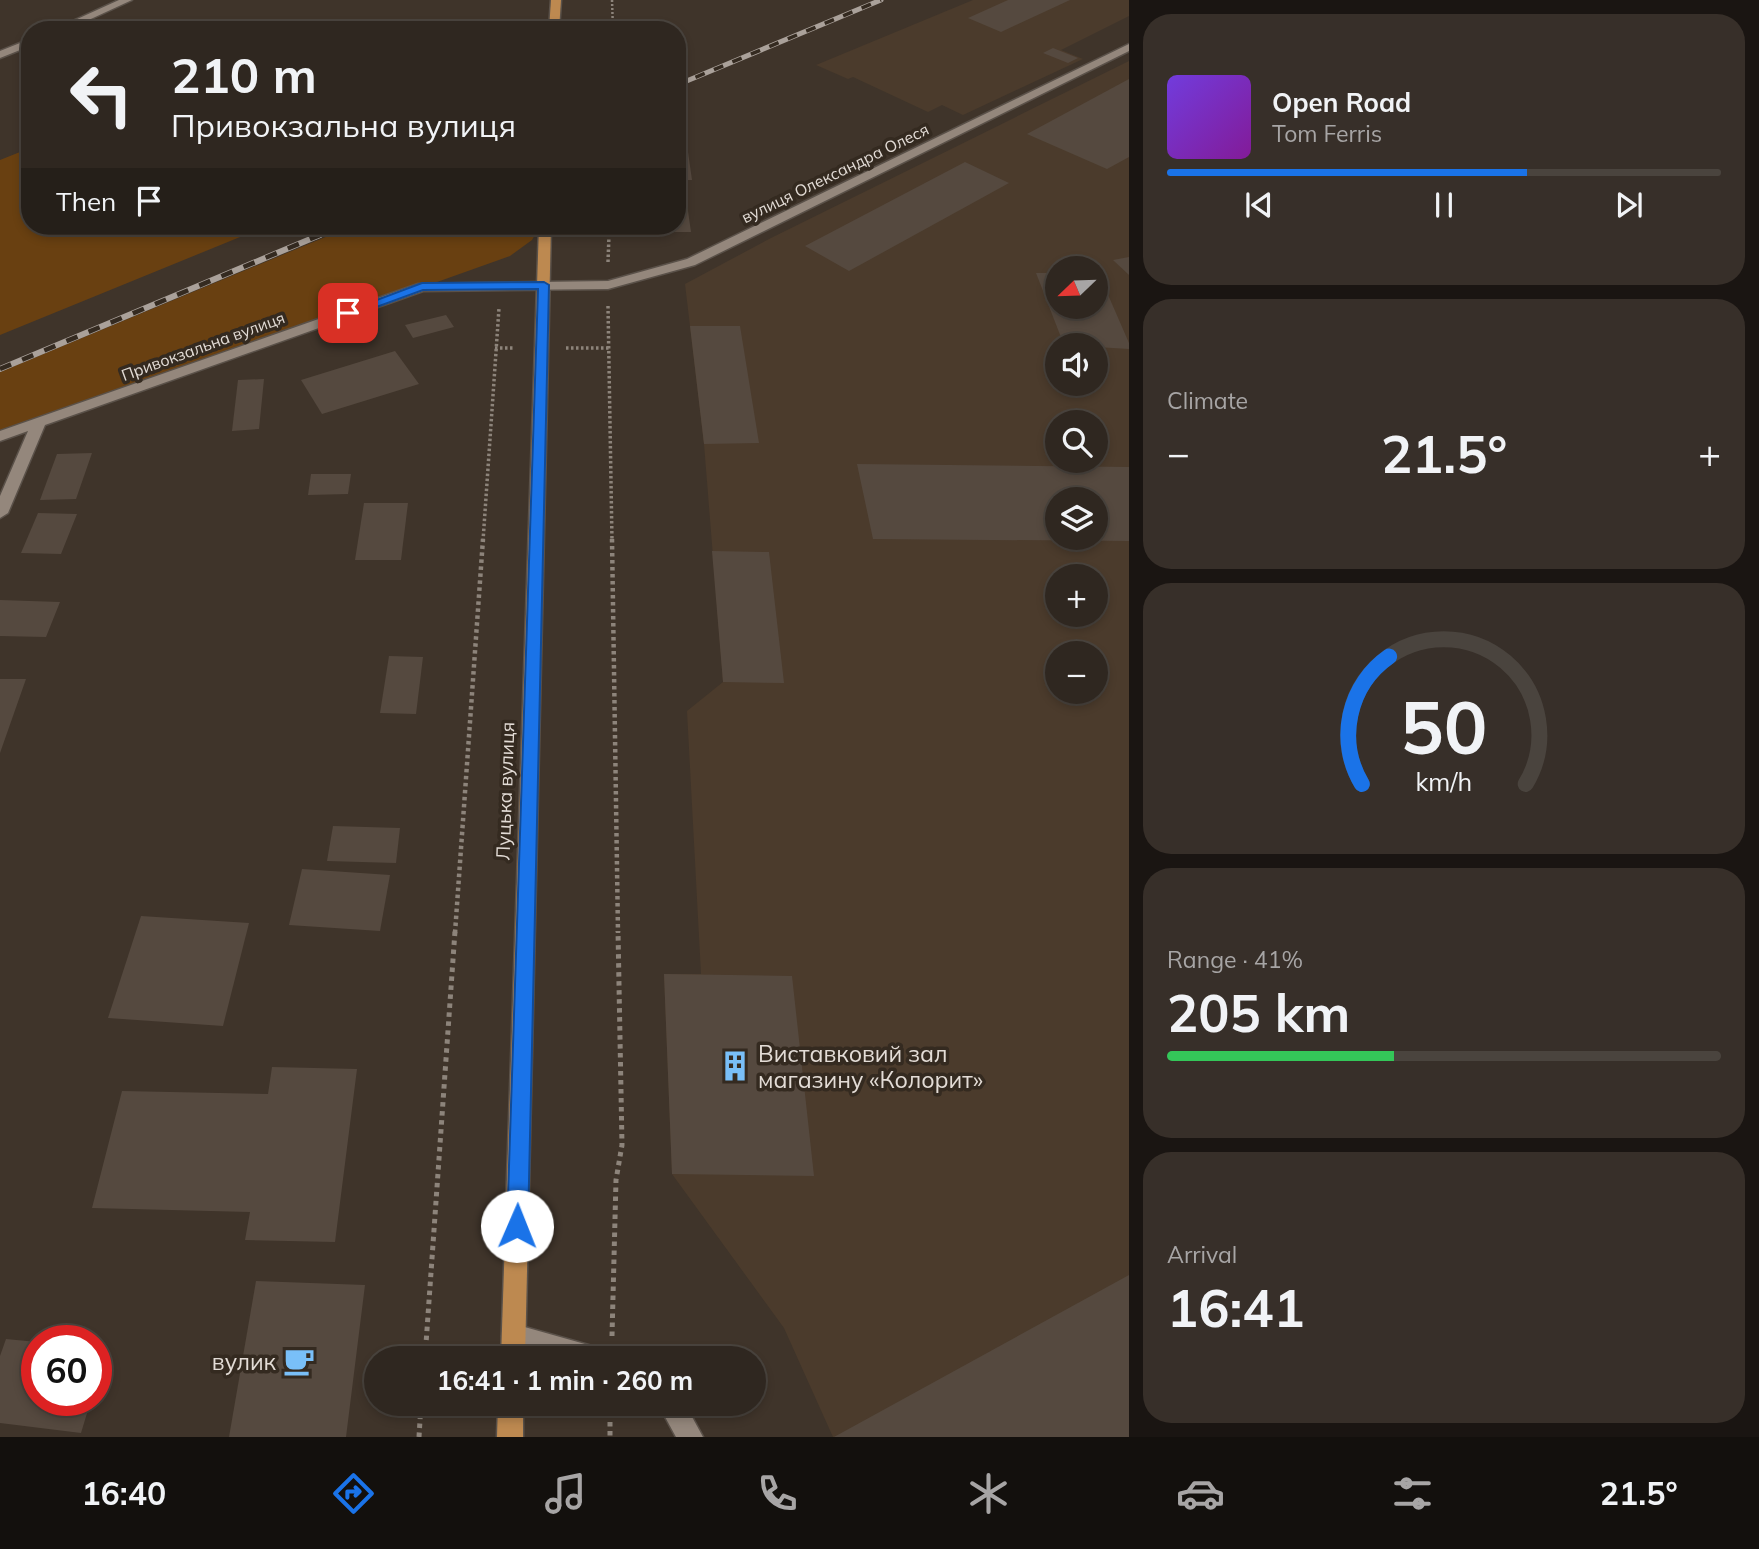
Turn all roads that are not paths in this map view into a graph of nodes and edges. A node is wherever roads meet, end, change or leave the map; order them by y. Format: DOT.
graph roads {
  1 [pos="127,0"];
  2 [pos="556,0"];
  3 [pos="79,21"];
  4 [pos="555,21"];
  5 [pos="21,46"];
  6 [pos="1129,47"];
  7 [pos="0,55"];
  8 [pos="545,235"];
  9 [pos="544,285"];
  10 [pos="39,422"];
  11 [pos="0,436"];
  12 [pos="0,513"];
  13 [pos="514,1346"];
  14 [pos="511,1416"];
  15 [pos="678,1416"];
  16 [pos="510,1437"];
  17 [pos="690,1437"];
  1 -- 3 [label="street"];
  2 -- 4 [label="main road"];
  5 -- 7 [label="street"];
  6 -- 9 [label="street, вулиця Олександра Олеся"];
  8 -- 9 [label="main road, Луцька вулиця"];
  9 -- 10 [label="street, Привокзальна вулиця"];
  9 -- 13 [label="main road, Луцька вулиця"];
  10 -- 11 [label="street, Привокзальна вулиця"];
  10 -- 12 [label="street"];
  14 -- 16 [label="main road"];
  15 -- 17 [label="street"];
}
